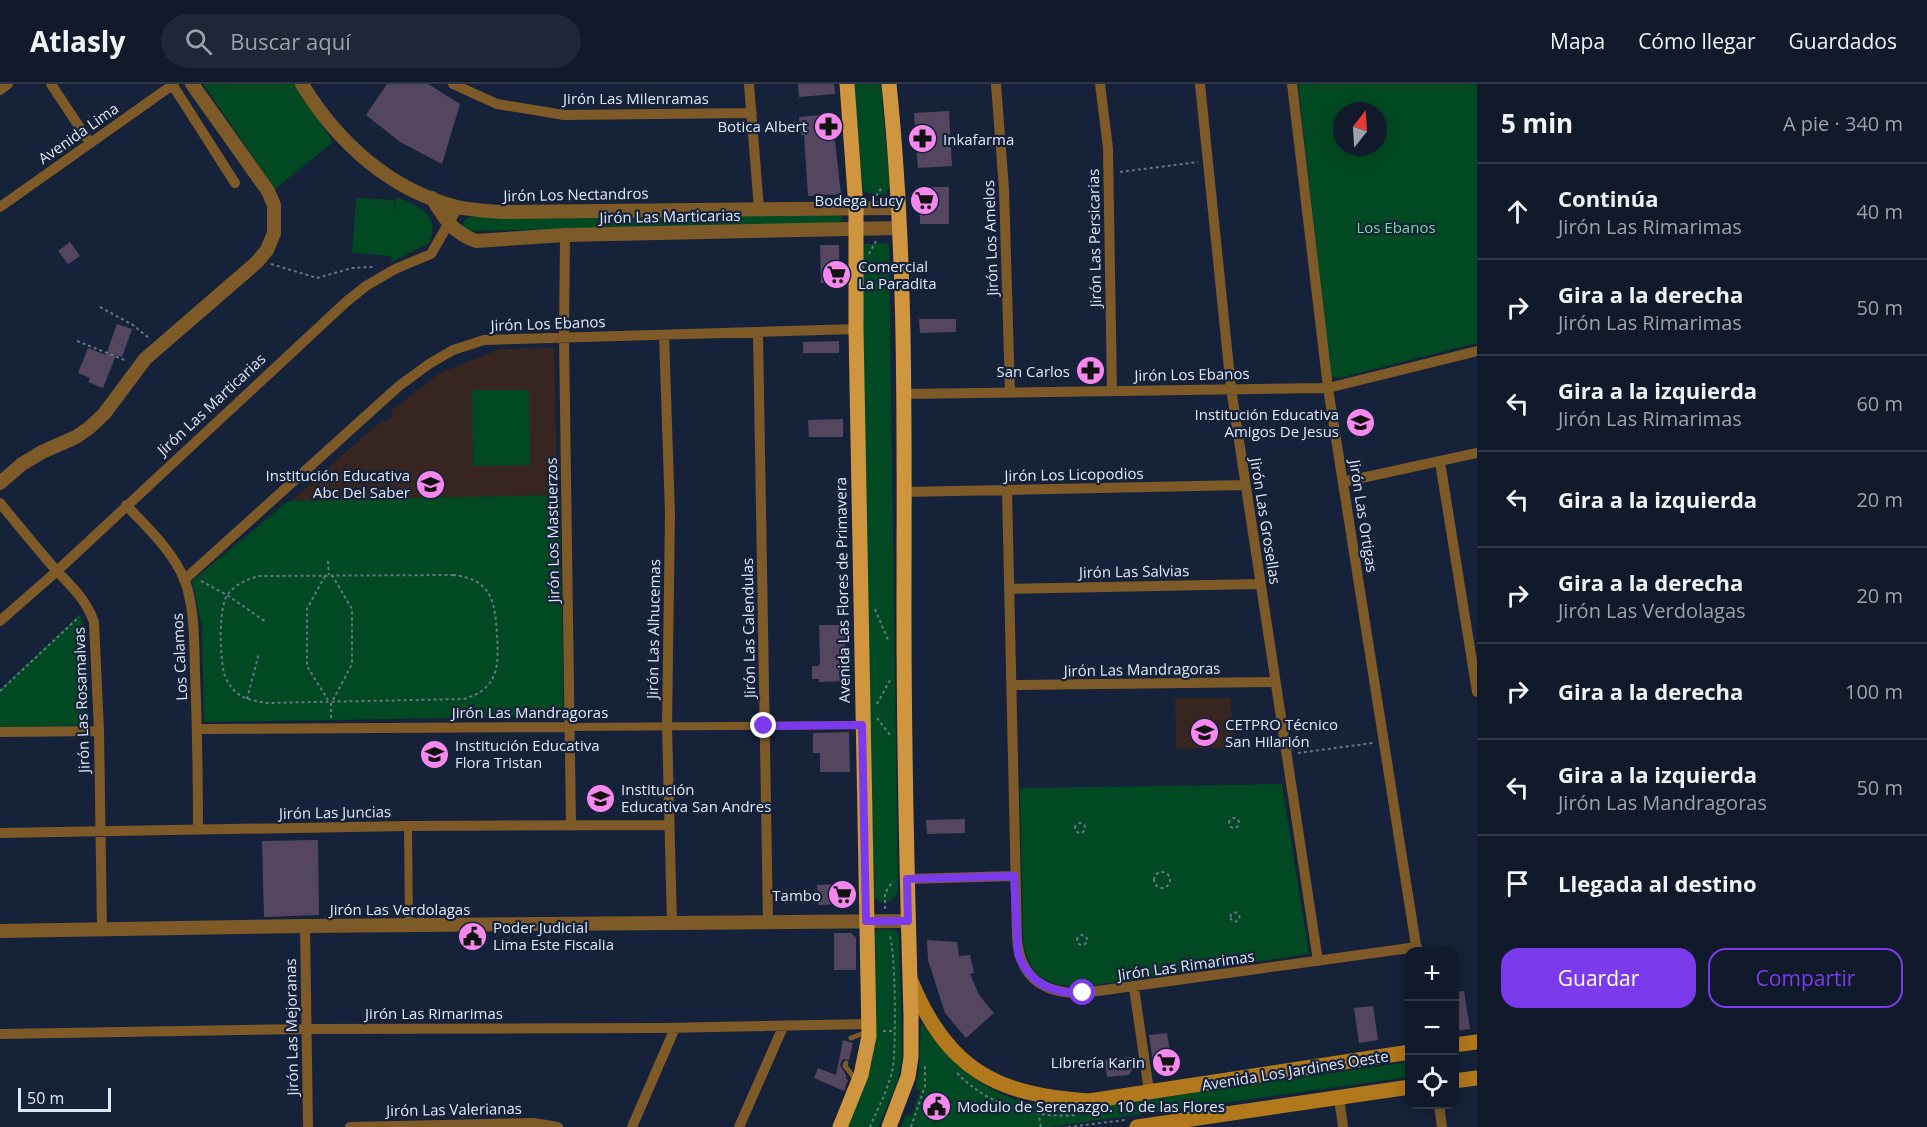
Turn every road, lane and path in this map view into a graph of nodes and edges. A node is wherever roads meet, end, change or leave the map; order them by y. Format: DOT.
graph roads {
  1 [pos="8,84"];
  2 [pos="51,84"];
  3 [pos="172,84"];
  4 [pos="192,84"];
  5 [pos="302,84"];
  6 [pos="453,84"];
  7 [pos="748,84"];
  8 [pos="847,84"];
  9 [pos="889,84"];
  10 [pos="996,84"];
  11 [pos="1100,84"];
  12 [pos="1200,84"];
  13 [pos="1292,84"];
  14 [pos="0,90"];
  15 [pos="752,112"];
  16 [pos="90,143"];
  17 [pos="1209,161"];
  18 [pos="1108,174"];
  19 [pos="235,183"];
  20 [pos="432,198"];
  21 [pos="0,207"];
  22 [pos="458,207"];
  23 [pos="759,208"];
  24 [pos="856,208"];
  25 [pos="898,208"];
  26 [pos="447,223"];
  27 [pos="899,228"];
  28 [pos="856,230"];
  29 [pos="565,235"];
  30 [pos="876,244"];
  31 [pos="869,254"];
  32 [pos="271,264"];
  33 [pos="379,267"];
  34 [pos="100,307"];
  35 [pos="856,329"];
  36 [pos="758,333"];
  37 [pos="664,335"];
  38 [pos="564,337"];
  39 [pos="77,340"];
  40 [pos="159,346"];
  41 [pos="1477,351"];
  42 [pos="140,366"];
  43 [pos="1231,388"];
  44 [pos="1328,388"];
  45 [pos="1112,391"];
  46 [pos="1010,392"];
  47 [pos="903,394"];
  48 [pos="1477,453"];
  49 [pos="1440,462"];
  50 [pos="1343,482"];
  51 [pos="0,483"];
  52 [pos="1245,485"];
  53 [pos="1007,490"];
  54 [pos="904,492"];
  55 [pos="0,503"];
  56 [pos="126,505"];
  57 [pos="328,561"];
  58 [pos="57,571"];
  59 [pos="329,575"];
  60 [pos="184,580"];
  61 [pos="201,581"];
  62 [pos="1260,584"];
  63 [pos="1009,589"];
  64 [pos="227,595"];
  65 [pos="80,617"];
  66 [pos="0,621"];
  67 [pos="266,622"];
  68 [pos="259,653"];
  69 [pos="1275,682"];
  70 [pos="1011,686"];
  71 [pos="0,691"];
  72 [pos="1477,692"];
  73 [pos="248,699"];
  74 [pos="331,700"];
  75 [pos="331,718"];
  76 [pos="862,725"];
  77 [pos="764,726"];
  78 [pos="569,727"];
  79 [pos="667,727"];
  80 [pos="198,729"];
  81 [pos="99,731"];
  82 [pos="0,732"];
  83 [pos="1385,742"];
  84 [pos="1286,755"];
  85 [pos="670,825"];
  86 [pos="408,826"];
  87 [pos="571,826"];
  88 [pos="198,829"];
  89 [pos="100,832"];
  90 [pos="0,833"];
  91 [pos="1014,876"];
  92 [pos="907,879"];
  93 [pos="1162,888"];
  94 [pos="866,921"];
  95 [pos="908,921"];
  96 [pos="768,922"];
  97 [pos="672,924"];
  98 [pos="305,926"];
  99 [pos="409,926"];
  100 [pos="102,929"];
  101 [pos="0,931"];
  102 [pos="892,940"];
  103 [pos="1417,947"];
  104 [pos="1405,950"];
  105 [pos="1318,961"];
  106 [pos="910,980"];
  107 [pos="1134,988"];
  108 [pos="783,1027"];
  109 [pos="864,1027"];
  110 [pos="675,1028"];
  111 [pos="305,1029"];
  112 [pos="895,1030"];
  113 [pos="911,1030"];
  114 [pos="0,1034"];
  115 [pos="1477,1042"];
  116 [pos="1459,1044"];
  117 [pos="1405,1053"];
  118 [pos="846,1063"];
  119 [pos="1477,1078"];
  120 [pos="1459,1080"];
  121 [pos="859,1083"];
  122 [pos="1405,1088"];
  123 [pos="1149,1092"];
  124 [pos="1034,1095"];
  125 [pos="1339,1098"];
  126 [pos="1440,1109"];
  127 [pos="308,1127"];
  128 [pos="350,1127"];
  129 [pos="558,1127"];
  130 [pos="632,1127"];
  131 [pos="739,1127"];
  132 [pos="840,1127"];
  133 [pos="870,1127"];
  134 [pos="889,1127"];
  135 [pos="1041,1127"];
  136 [pos="1137,1127"];
  137 [pos="1343,1127"];
  138 [pos="1442,1127"];
  1 -- 14 [label="street"];
  2 -- 16 [label="street"];
  3 -- 16 [label="street, Avenida Lima"];
  3 -- 19 [label="street"];
  4 -- 40 [label="street"];
  5 -- 20 [label="street, Jirón Los Nectandros"];
  6 -- 15 [label="street, Jirón Las Milenramas"];
  7 -- 15 [label="street"];
  8 -- 24 [label="main road, Avenida Las Flores de Primavera"];
  9 -- 25 [label="main road"];
  10 -- 46 [label="street, Jirón Los Amelos"];
  11 -- 18 [label="street, Jirón Las Persicarias"];
  12 -- 17 [label="street, Jirón Las Grosellas"];
  13 -- 44 [label="street, Jirón Las Ortigas"];
  15 -- 23 [label="street"];
  16 -- 21 [label="street, Avenida Lima"];
  17 -- 18 [label="path"];
  17 -- 43 [label="street, Jirón Las Grosellas"];
  18 -- 45 [label="street, Jirón Las Persicarias"];
  20 -- 22 [label="street, Jirón Los Nectandros"];
  20 -- 26 [label="street, Jirón Las Marticarias"];
  22 -- 23 [label="street, Jirón Los Nectandros"];
  22 -- 26 [label="street, Jirón Las Marticarias"];
  23 -- 24 [label="street, Jirón Los Nectandros"];
  24 -- 25 [label="street, Jirón Los Nectandros"];
  24 -- 28 [label="main road, Avenida Las Flores de Primavera"];
  25 -- 27 [label="main road"];
  26 -- 29 [label="street, Jirón Las Marticarias"];
  26 -- 56 [label="street, Jirón Las Marticarias"];
  27 -- 28 [label="street, Jirón Las Marticarias"];
  27 -- 47 [label="main road"];
  28 -- 29 [label="street, Jirón Las Marticarias"];
  28 -- 35 [label="main road, Avenida Las Flores de Primavera"];
  29 -- 38 [label="street, Jirón Los Mastuerzos"];
  30 -- 31 [label="path"];
  32 -- 33 [label="path"];
  34 -- 40 [label="path"];
  35 -- 36 [label="street, Jirón Los Ebanos"];
  35 -- 76 [label="main road, Avenida Las Flores de Primavera"];
  36 -- 37 [label="street, Jirón Los Ebanos"];
  36 -- 77 [label="street, Jirón Las Calendulas"];
  37 -- 38 [label="street, Jirón Los Ebanos"];
  37 -- 79 [label="street, Jirón Las Alhucemas"];
  38 -- 60 [label="street, Jirón Los Ebanos"];
  38 -- 78 [label="street, Jirón Los Mastuerzos"];
  39 -- 42 [label="path"];
  40 -- 42 [label="street"];
  41 -- 44 [label="street, Jirón Los Ebanos"];
  42 -- 51 [label="street"];
  43 -- 44 [label="street, Jirón Los Ebanos"];
  43 -- 45 [label="street, Jirón Los Ebanos"];
  43 -- 52 [label="street, Jirón Las Grosellas"];
  44 -- 50 [label="street, Jirón Las Ortigas"];
  45 -- 46 [label="street, Jirón Los Ebanos"];
  46 -- 47 [label="street, Jirón Los Ebanos"];
  47 -- 54 [label="main road"];
  48 -- 49 [label="street"];
  49 -- 50 [label="street"];
  49 -- 72 [label="street"];
  50 -- 83 [label="street, Jirón Las Ortigas"];
  52 -- 53 [label="street, Jirón Los Licopodios"];
  52 -- 62 [label="street, Jirón Las Grosellas"];
  53 -- 54 [label="street, Jirón Los Licopodios"];
  53 -- 63 [label="street, Jirón Las Rimarimas"];
  54 -- 92 [label="main road"];
  55 -- 58 [label="street, Jirón Las Rosamalvas"];
  56 -- 58 [label="street, Jirón Las Marticarias"];
  56 -- 60 [label="street, Los Calamos"];
  57 -- 59 [label="path"];
  58 -- 66 [label="street, Jirón Las Marticarias"];
  58 -- 81 [label="street, Jirón Las Rosamalvas"];
  59 -- 64 [label="path"];
  59 -- 74 [label="path"];
  59 -- 74 [label="path"];
  59 -- 74 [label="path"];
  60 -- 80 [label="street, Los Calamos"];
  61 -- 64 [label="path"];
  62 -- 63 [label="street, Jirón Las Salvias"];
  62 -- 69 [label="street, Jirón Las Grosellas"];
  63 -- 70 [label="street, Jirón Las Rimarimas"];
  64 -- 67 [label="path"];
  64 -- 73 [label="path"];
  65 -- 71 [label="path"];
  68 -- 73 [label="path"];
  69 -- 70 [label="street, Jirón Las Mandragoras"];
  69 -- 84 [label="street, Jirón Las Grosellas"];
  70 -- 91 [label="street, Jirón Las Rimarimas"];
  73 -- 74 [label="path"];
  74 -- 75 [label="path"];
  76 -- 77 [label="street, Jirón Las Mandragoras"];
  76 -- 94 [label="main road, Avenida Las Flores de Primavera"];
  77 -- 79 [label="street, Jirón Las Mandragoras"];
  77 -- 96 [label="street, Jirón Las Calendulas"];
  78 -- 79 [label="street, Jirón Las Mandragoras"];
  78 -- 80 [label="street, Jirón Las Mandragoras"];
  78 -- 87 [label="street, Jirón Los Mastuerzos"];
  79 -- 85 [label="street, Jirón Las Alhucemas"];
  80 -- 88 [label="street, Los Calamos"];
  81 -- 82 [label="street"];
  81 -- 89 [label="street, Jirón Las Rosamalvas"];
  83 -- 84 [label="path"];
  83 -- 103 [label="street, Jirón Las Ortigas"];
  84 -- 105 [label="street, Jirón Las Grosellas"];
  85 -- 87 [label="street, Jirón Las Juncias"];
  85 -- 97 [label="street, Jirón Las Alhucemas"];
  86 -- 87 [label="street, Jirón Las Juncias"];
  86 -- 88 [label="street, Jirón Las Juncias"];
  86 -- 99 [label="street"];
  88 -- 89 [label="street, Jirón Las Juncias"];
  89 -- 90 [label="street, Jirón Las Juncias"];
  89 -- 100 [label="street, Jirón Las Rosamalvas"];
  91 -- 92 [label="street"];
  91 -- 107 [label="street, Jirón Las Rimarimas"];
  92 -- 95 [label="main road"];
  93 -- 93 [label="path"];
  94 -- 95 [label="street, Jirón Las Verdolagas"];
  94 -- 96 [label="street, Jirón Las Verdolagas"];
  94 -- 109 [label="main road, Avenida Las Flores de Primavera"];
  95 -- 106 [label="main road"];
  96 -- 97 [label="street, Jirón Las Verdolagas"];
  97 -- 99 [label="street, Jirón Las Verdolagas"];
  98 -- 99 [label="street, Jirón Las Verdolagas"];
  98 -- 100 [label="street, Jirón Las Verdolagas"];
  98 -- 111 [label="street, Jirón Las Mejoranas"];
  100 -- 101 [label="street, Jirón Las Verdolagas"];
  102 -- 112 [label="path"];
  104 -- 105 [label="street, Jirón Las Rimarimas"];
  105 -- 107 [label="street, Jirón Las Rimarimas"];
  106 -- 113 [label="main road"];
  106 -- 124 [label="main road, Avenida Los Jardines Oeste"];
  107 -- 123 [label="street"];
  108 -- 109 [label="street, Jirón Las Rimarimas"];
  108 -- 110 [label="street, Jirón Las Rimarimas"];
  108 -- 131 [label="street"];
  109 -- 109 [label="lane"];
  109 -- 112 [label="path"];
  109 -- 121 [label="main road, Avenida Las Flores de Primavera"];
  110 -- 111 [label="street, Jirón Las Rimarimas"];
  110 -- 130 [label="street"];
  111 -- 114 [label="street, Jirón Las Rimarimas"];
  111 -- 127 [label="street, Jirón Las Mejoranas"];
  112 -- 113 [label="path"];
  112 -- 133 [label="path"];
  113 -- 134 [label="main road"];
  115 -- 116 [label="main road"];
  117 -- 123 [label="main road, Avenida Los Jardines Oeste"];
  118 -- 121 [label="lane"];
  119 -- 120 [label="main road"];
  121 -- 132 [label="main road, Avenida Las Flores de Primavera"];
  122 -- 125 [label="main road"];
  123 -- 124 [label="main road, Avenida Los Jardines Oeste"];
  124 -- 135 [label="path"];
  125 -- 136 [label="main road"];
  125 -- 137 [label="street"];
  126 -- 138 [label="street"];
  128 -- 129 [label="street, Jirón Las Valerianas"];
}
